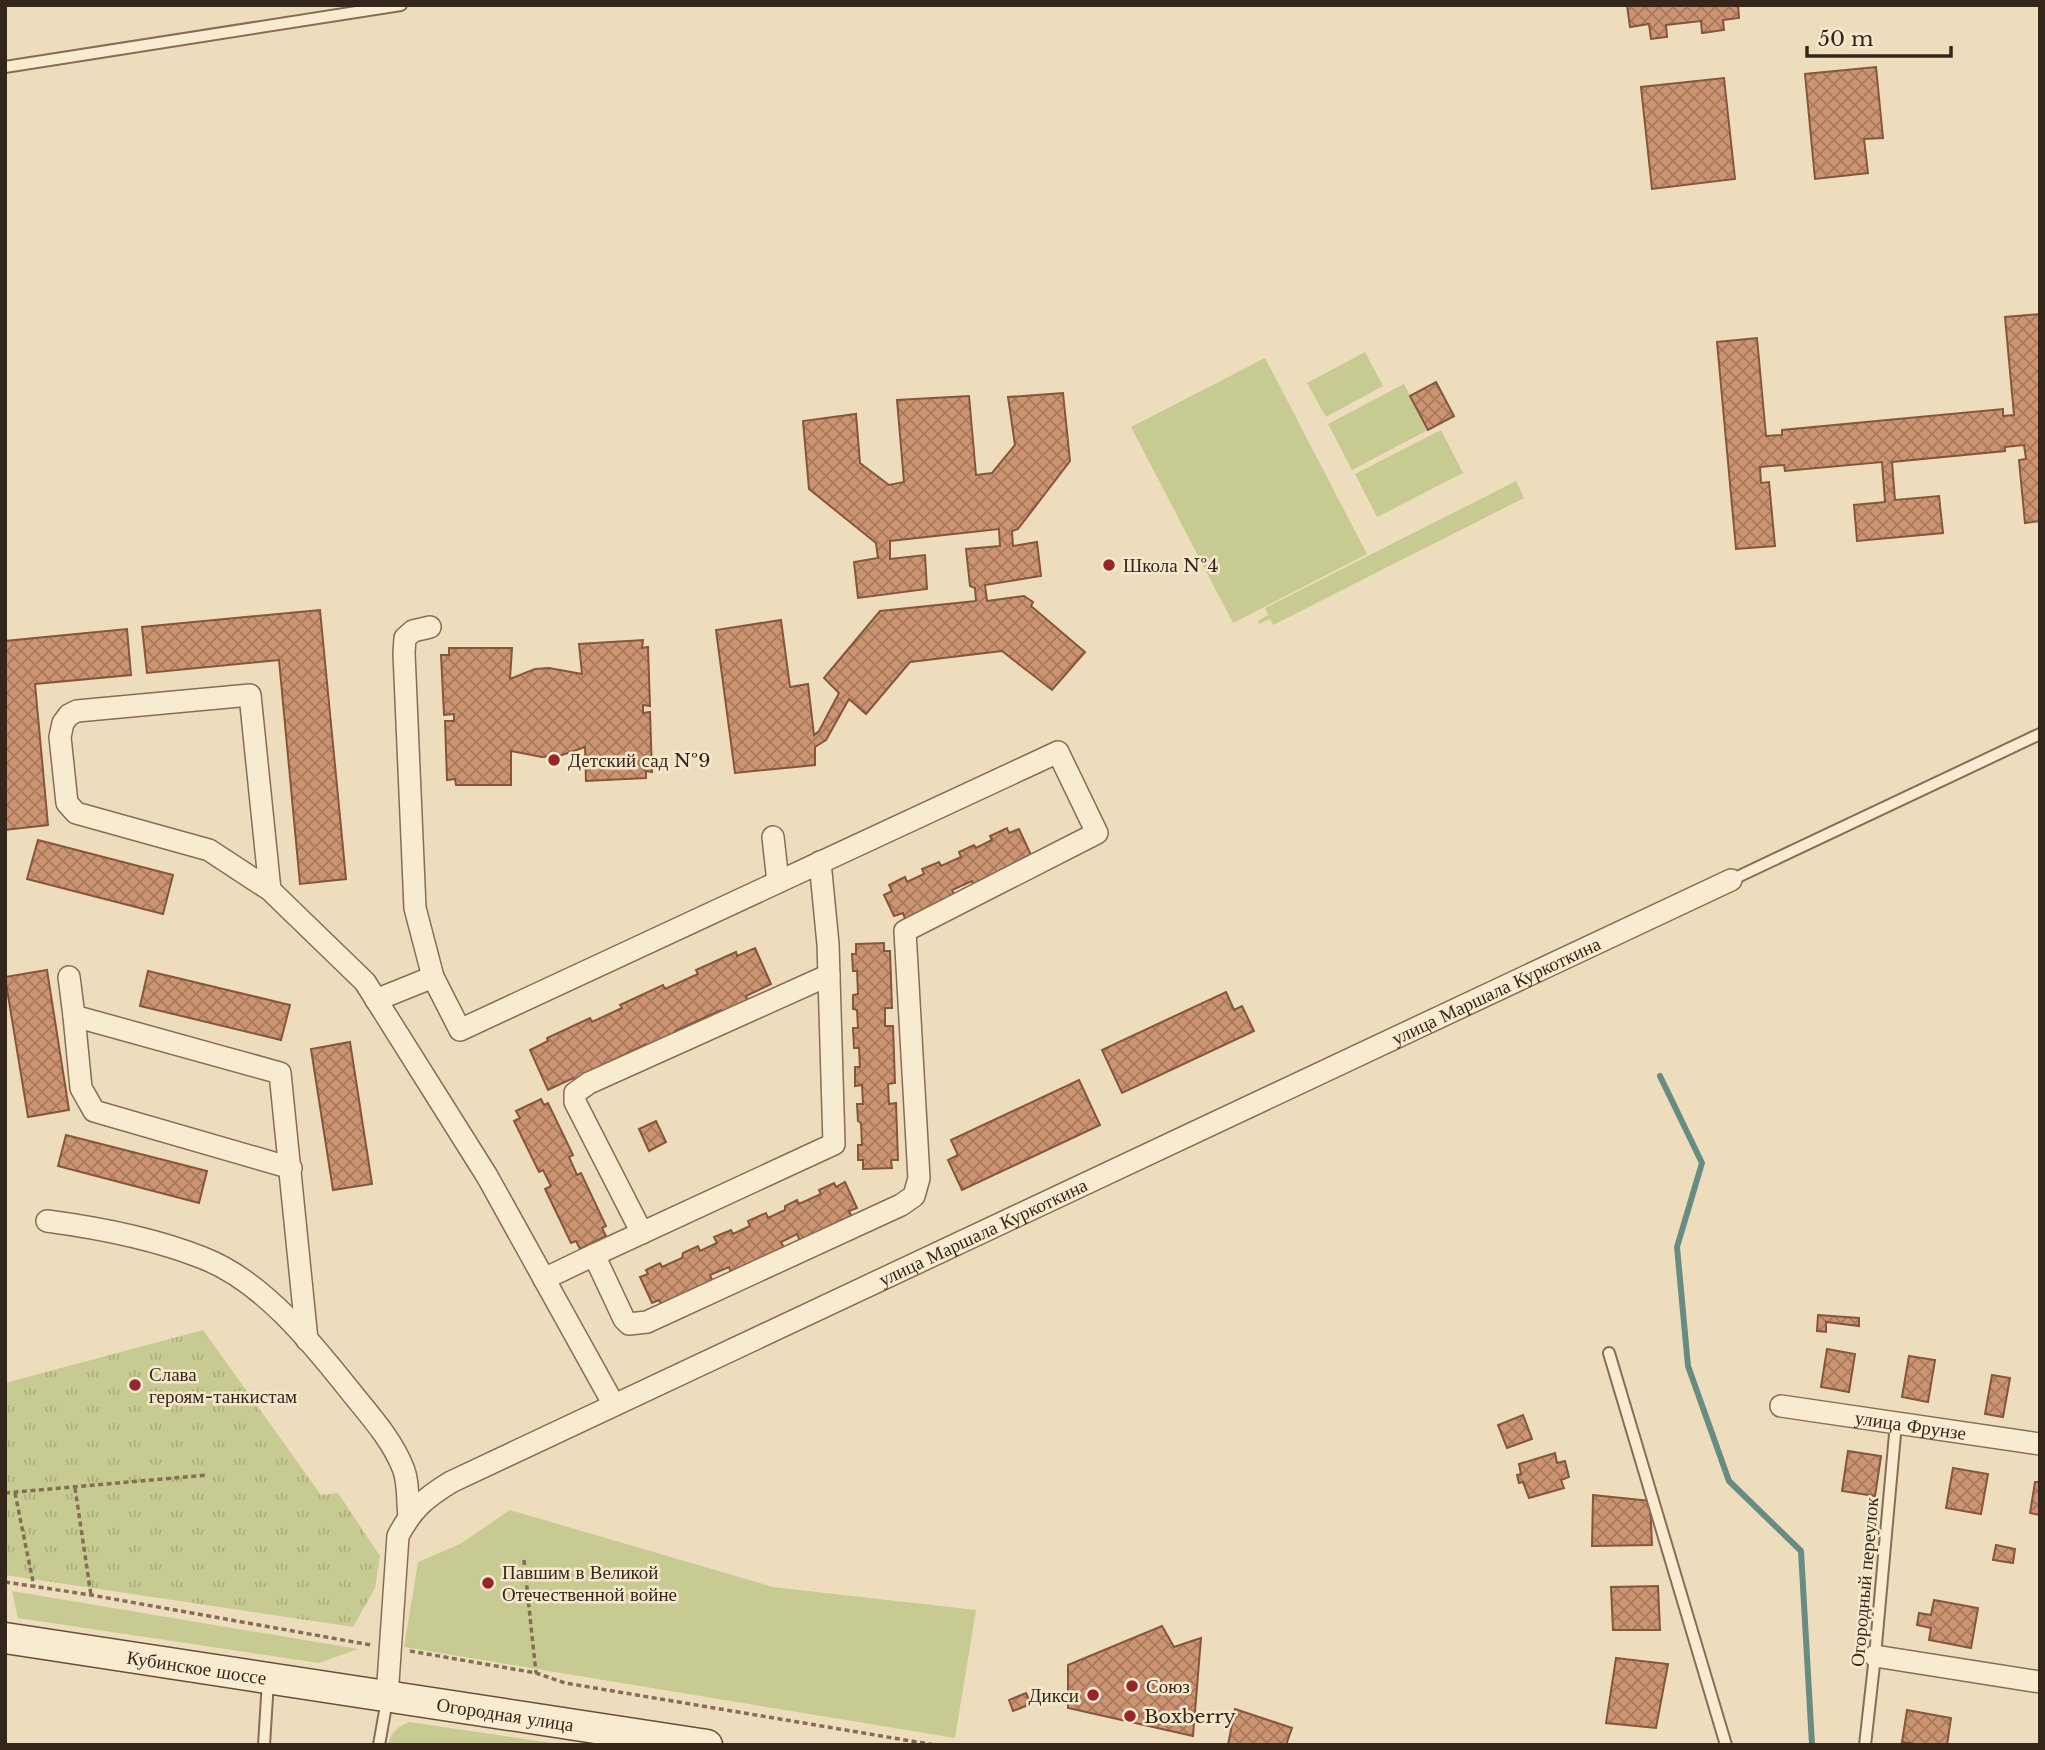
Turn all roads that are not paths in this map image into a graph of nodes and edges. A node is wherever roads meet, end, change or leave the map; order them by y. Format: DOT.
graph roads {
  1 [pos="401,5"];
  2 [pos="5,66"];
  3 [pos="430,627"];
  4 [pos="2040,733"];
  5 [pos="773,837"];
  6 [pos="820,863"];
  7 [pos="1731,880"];
  8 [pos="778,882"];
  9 [pos="270,890"];
  10 [pos="829,975"];
  11 [pos="69,977"];
  12 [pos="433,977"];
  13 [pos="376,1000"];
  14 [pos="74,1016"];
  15 [pos="290,1168"];
  16 [pos="47,1221"];
  17 [pos="642,1233"];
  18 [pos="594,1255"];
  19 [pos="544,1279"];
  20 [pos="307,1340"];
  21 [pos="1609,1353"];
  22 [pos="614,1405"];
  23 [pos="1781,1406"];
  24 [pos="1896,1423"];
  25 [pos="2040,1444"];
  26 [pos="409,1516"];
  27 [pos="5,1638"];
  28 [pos="1875,1657"];
  29 [pos="268,1679"];
  30 [pos="2040,1682"];
  31 [pos="387,1697"];
  32 [pos="264,1745"];
  33 [pos="379,1745"];
  34 [pos="707,1745"];
  35 [pos="1726,1745"];
  36 [pos="1865,1745"];
  1 -- 2 [label="lane"];
  3 -- 12 [label="street"];
  4 -- 7 [label="lane"];
  5 -- 8 [label="street"];
  6 -- 8 [label="street"];
  6 -- 10 [label="street"];
  6 -- 18 [label="street"];
  7 -- 22 [label="street, улица Маршала Куркоткина"];
  8 -- 12 [label="street"];
  9 -- 9 [label="street"];
  9 -- 13 [label="street"];
  10 -- 17 [label="street"];
  10 -- 17 [label="street"];
  11 -- 14 [label="street"];
  12 -- 13 [label="street"];
  13 -- 19 [label="street"];
  14 -- 15 [label="street"];
  14 -- 15 [label="street"];
  15 -- 20 [label="street"];
  16 -- 20 [label="street"];
  17 -- 18 [label="street"];
  18 -- 19 [label="street"];
  19 -- 22 [label="street"];
  20 -- 26 [label="street"];
  21 -- 35 [label="lane"];
  22 -- 26 [label="street, улица Маршала Куркоткина"];
  23 -- 24 [label="street, улица Фрунзе"];
  24 -- 25 [label="street, улица Фрунзе"];
  24 -- 28 [label="lane, Огородный переулок"];
  26 -- 31 [label="street, улица Маршала Куркоткина"];
  27 -- 29 [label="main road, Кубинское шоссе"];
  28 -- 30 [label="street"];
  28 -- 36 [label="lane, Огородный переулок"];
  29 -- 31 [label="main road, Кубинское шоссе"];
  29 -- 32 [label="lane"];
  31 -- 33 [label="lane"];
  31 -- 34 [label="main road, Огородная улица"];
}
